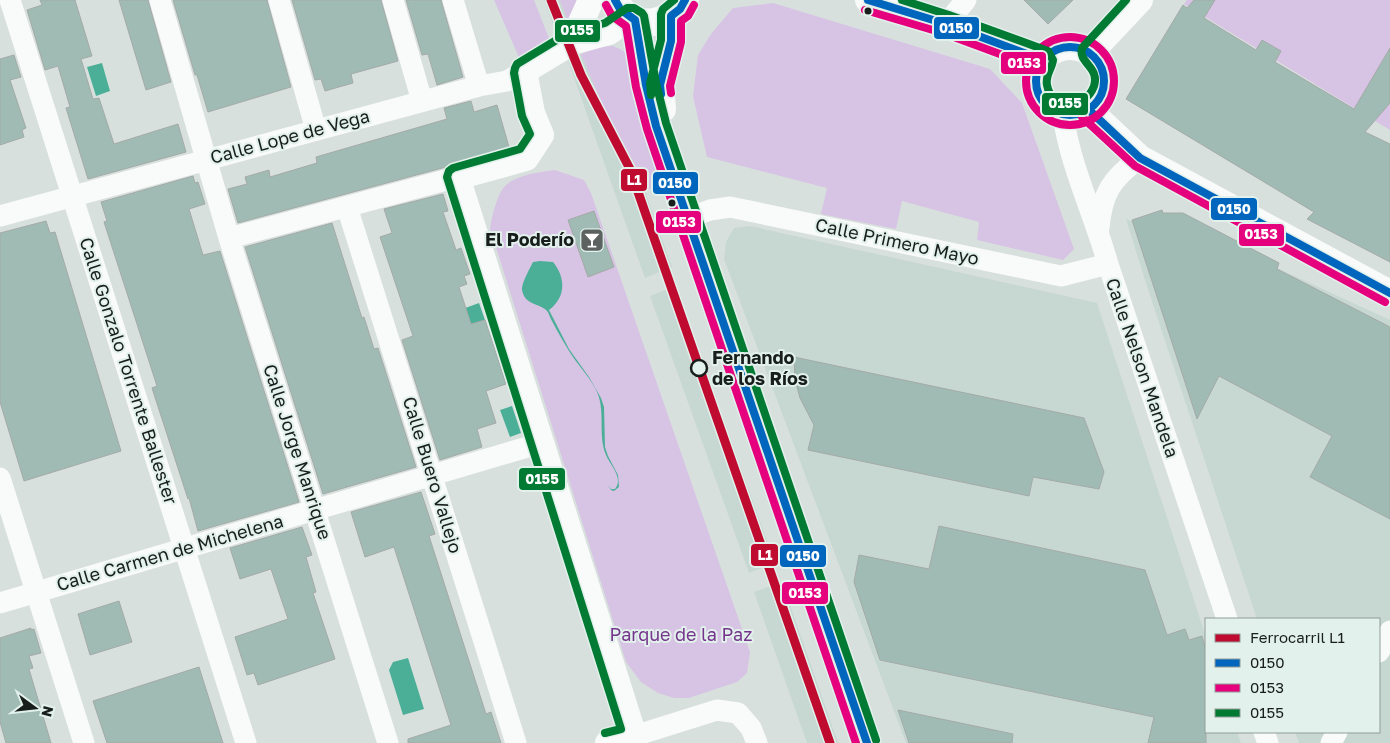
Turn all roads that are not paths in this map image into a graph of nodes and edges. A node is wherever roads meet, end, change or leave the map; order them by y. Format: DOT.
graph roads {
  1 [pos="10,0"];
  2 [pos="160,0"];
  3 [pos="279,0"];
  4 [pos="393,0"];
  5 [pos="453,0"];
  6 [pos="591,0"];
  7 [pos="868,0"];
  8 [pos="966,0"];
  9 [pos="1140,0"];
  10 [pos="678,8"];
  11 [pos="627,12"];
  12 [pos="946,24"];
  13 [pos="572,42"];
  14 [pos="1091,52"];
  15 [pos="1043,60"];
  16 [pos="524,72"];
  17 [pos="479,86"];
  18 [pos="422,101"];
  19 [pos="1089,110"];
  20 [pos="1063,115"];
  21 [pos="316,130"];
  22 [pos="667,158"];
  23 [pos="1140,158"];
  24 [pos="207,160"];
  25 [pos="457,178"];
  26 [pos="72,197"];
  27 [pos="347,207"];
  28 [pos="0,216"];
  29 [pos="686,219"];
  30 [pos="1098,230"];
  31 [pos="229,238"];
  32 [pos="1108,264"];
  33 [pos="1390,293"];
  34 [pos="541,443"];
  35 [pos="432,475"];
  36 [pos="0,478"];
  37 [pos="316,510"];
  38 [pos="184,548"];
  39 [pos="35,592"];
  40 [pos="0,602"];
  41 [pos="1227,618"];
  42 [pos="1390,631"];
  43 [pos="1380,650"];
  44 [pos="634,736"];
  45 [pos="84,743"];
  46 [pos="246,743"];
  47 [pos="388,743"];
  48 [pos="516,743"];
  49 [pos="608,743"];
  50 [pos="757,743"];
  51 [pos="867,743"];
  1 -- 26 [label="street, Calle Gonzalo Torrente Ballester"];
  2 -- 24 [label="street, Calle Jorge Manrique"];
  3 -- 21 [label="street"];
  4 -- 18 [label="street"];
  5 -- 17 [label="street"];
  6 -- 13 [label="street"];
  7 -- 12 [label="street"];
  8 -- 12 [label="street"];
  9 -- 14 [label="street"];
  10 -- 11 [label="main road"];
  10 -- 22 [label="main road"];
  11 -- 13 [label="street, Calle Lope de Vega"];
  11 -- 22 [label="main road"];
  12 -- 15 [label="street"];
  13 -- 16 [label="street, Calle Lope de Vega"];
  14 -- 15 [label="street"];
  14 -- 19 [label="street"];
  15 -- 20 [label="street"];
  16 -- 17 [label="street, Calle Lope de Vega"];
  16 -- 25 [label="street"];
  17 -- 18 [label="street, Calle Lope de Vega"];
  18 -- 21 [label="street, Calle Lope de Vega"];
  19 -- 20 [label="street"];
  19 -- 23 [label="street"];
  20 -- 30 [label="street, Calle Nelson Mandela"];
  21 -- 24 [label="street, Calle Lope de Vega"];
  22 -- 29 [label="main road"];
  23 -- 30 [label="street"];
  23 -- 33 [label="street"];
  24 -- 26 [label="street, Calle Lope de Vega"];
  24 -- 31 [label="street, Calle Jorge Manrique"];
  25 -- 27 [label="street"];
  25 -- 34 [label="street"];
  26 -- 28 [label="street, Calle Lope de Vega"];
  26 -- 38 [label="street, Calle Gonzalo Torrente Ballester"];
  27 -- 31 [label="street"];
  27 -- 35 [label="street, Calle Buero Vallejo"];
  29 -- 32 [label="street, Calle Primero Mayo"];
  29 -- 51 [label="main road"];
  30 -- 32 [label="street, Calle Nelson Mandela"];
  31 -- 37 [label="street, Calle Jorge Manrique"];
  32 -- 41 [label="street, Calle Nelson Mandela"];
  34 -- 35 [label="street, Calle Carmen de Michelena"];
  34 -- 44 [label="street"];
  35 -- 37 [label="street, Calle Carmen de Michelena"];
  35 -- 48 [label="street, Calle Buero Vallejo"];
  36 -- 39 [label="street"];
  37 -- 38 [label="street, Calle Carmen de Michelena"];
  37 -- 47 [label="street, Calle Jorge Manrique"];
  38 -- 39 [label="street, Calle Carmen de Michelena"];
  38 -- 46 [label="street, Calle Gonzalo Torrente Ballester"];
  39 -- 40 [label="street, Calle Carmen de Michelena"];
  39 -- 45 [label="street"];
  42 -- 43 [label="street"];
  44 -- 49 [label="street"];
  44 -- 50 [label="street"];
}
